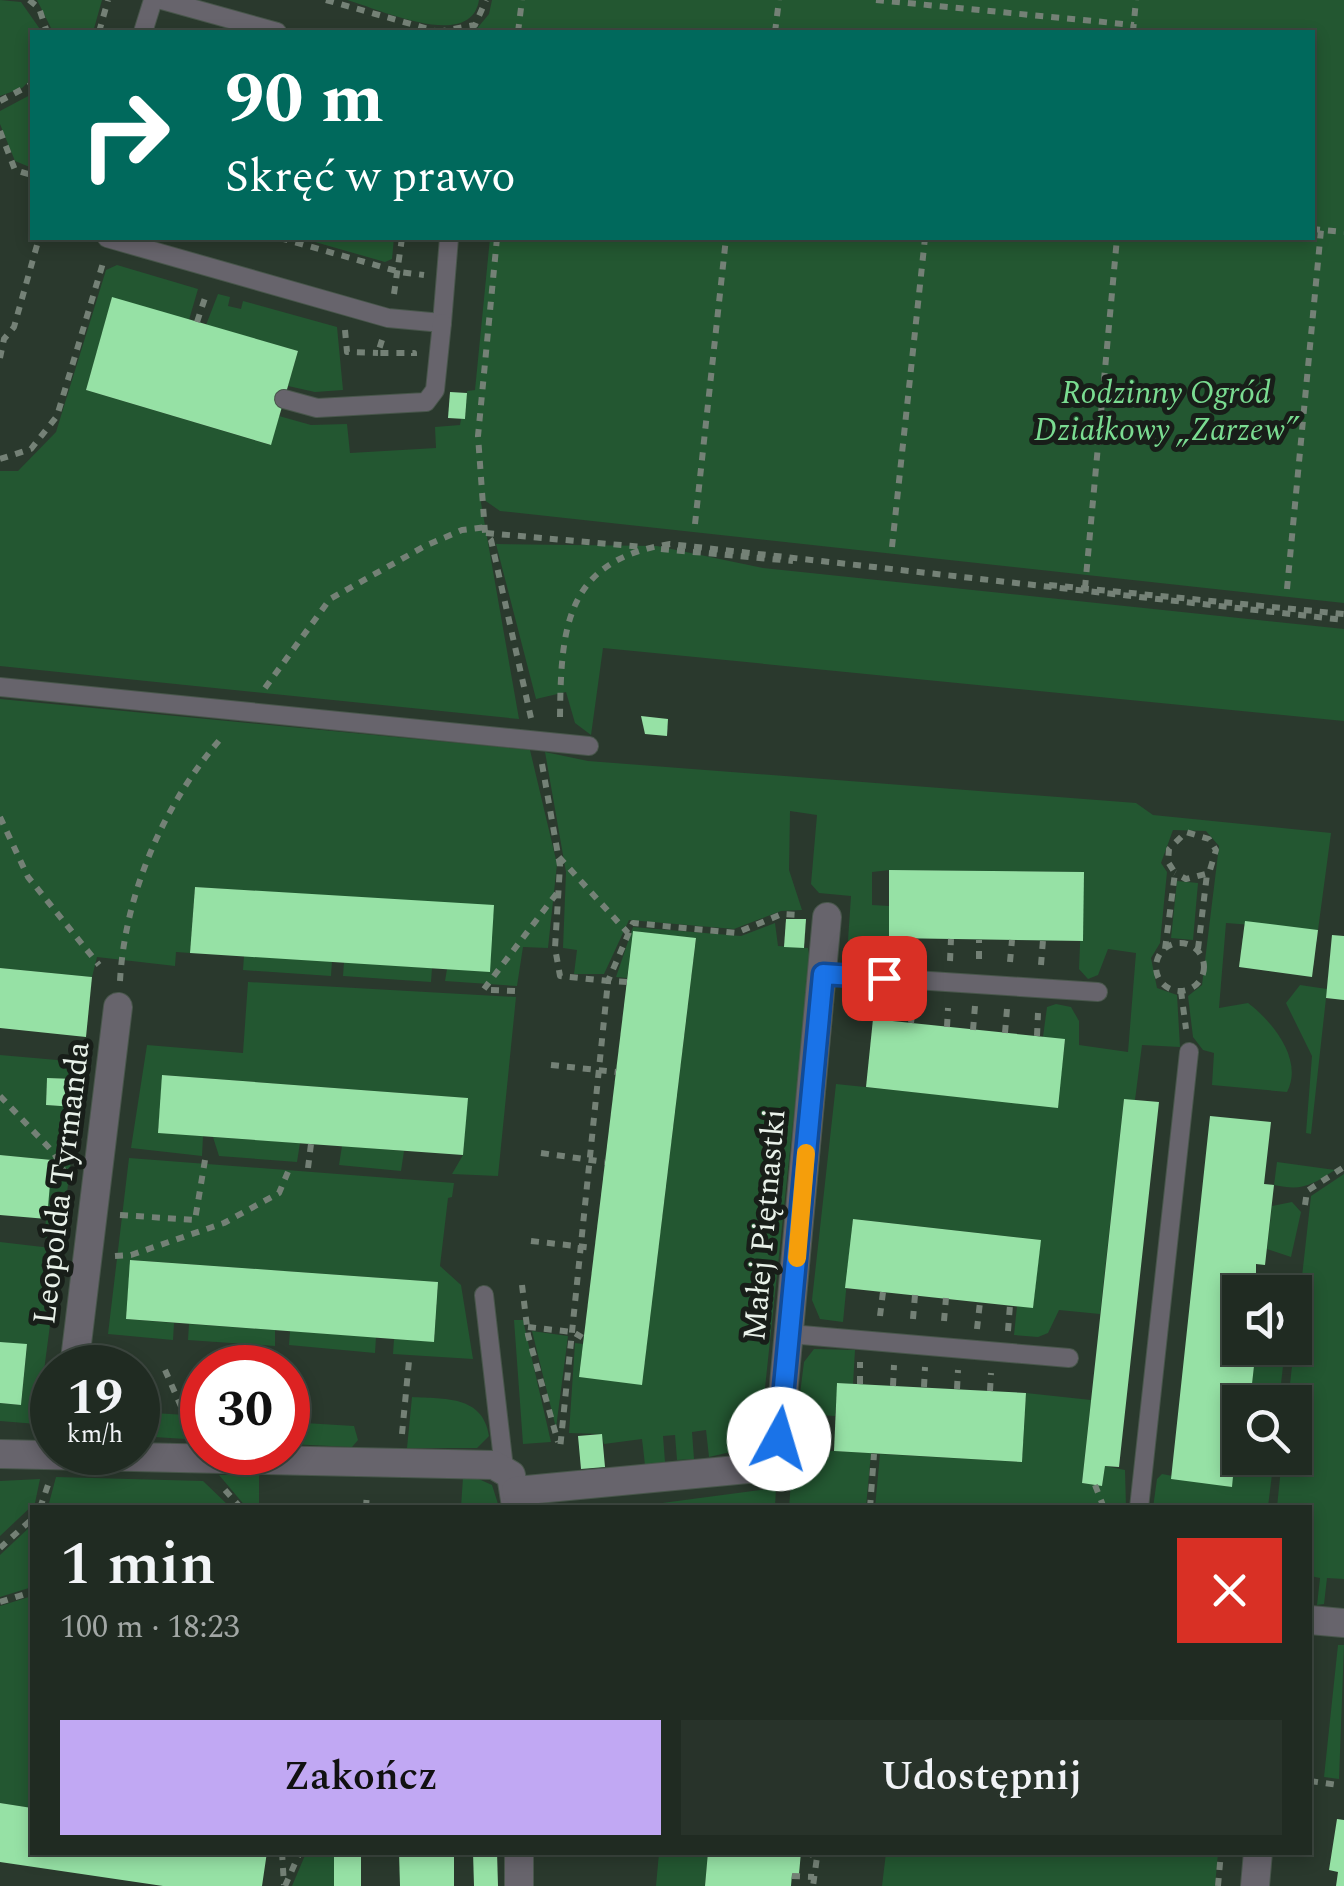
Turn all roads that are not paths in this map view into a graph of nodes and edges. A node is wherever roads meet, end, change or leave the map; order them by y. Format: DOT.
graph roads {
  1 [pos="153,0"];
  2 [pos="162,0"];
  3 [pos="144,30"];
  4 [pos="271,30"];
  5 [pos="114,240"];
  6 [pos="449,240"];
  7 [pos="442,323"];
  8 [pos="284,399"];
  9 [pos="0,687"];
  10 [pos="588,746"];
  11 [pos="827,917"];
  12 [pos="823,974"];
  13 [pos="1098,992"];
  14 [pos="118,1006"];
  15 [pos="1189,1052"];
  16 [pos="484,1294"];
  17 [pos="790,1334"];
  18 [pos="77,1345"];
  19 [pos="1069,1358"];
  20 [pos="0,1454"];
  21 [pos="30,1454"];
  22 [pos="160,1457"];
  23 [pos="512,1489"];
  24 [pos="1140,1505"];
  25 [pos="1312,1620"];
  26 [pos="1344,1623"];
  27 [pos="519,1855"];
  28 [pos="1258,1855"];
  29 [pos="519,1886"];
  30 [pos="1255,1886"];
  1 -- 3 [label="lane"];
  2 -- 4 [label="lane"];
  5 -- 7 [label="lane"];
  6 -- 7 [label="lane"];
  7 -- 8 [label="lane"];
  9 -- 10 [label="lane"];
  11 -- 12 [label="street, Małej Piętnastki"];
  12 -- 13 [label="lane"];
  12 -- 17 [label="street, Małej Piętnastki"];
  14 -- 18 [label="street, Leopolda Tyrmanda"];
  15 -- 24 [label="lane"];
  16 -- 23 [label="lane"];
  17 -- 19 [label="lane"];
  17 -- 23 [label="street, Małej Piętnastki"];
  20 -- 21 [label="street, Małej Piętnastki"];
  22 -- 23 [label="street, Małej Piętnastki"];
  25 -- 26 [label="street"];
  27 -- 29 [label="street"];
  28 -- 30 [label="street"];
}
